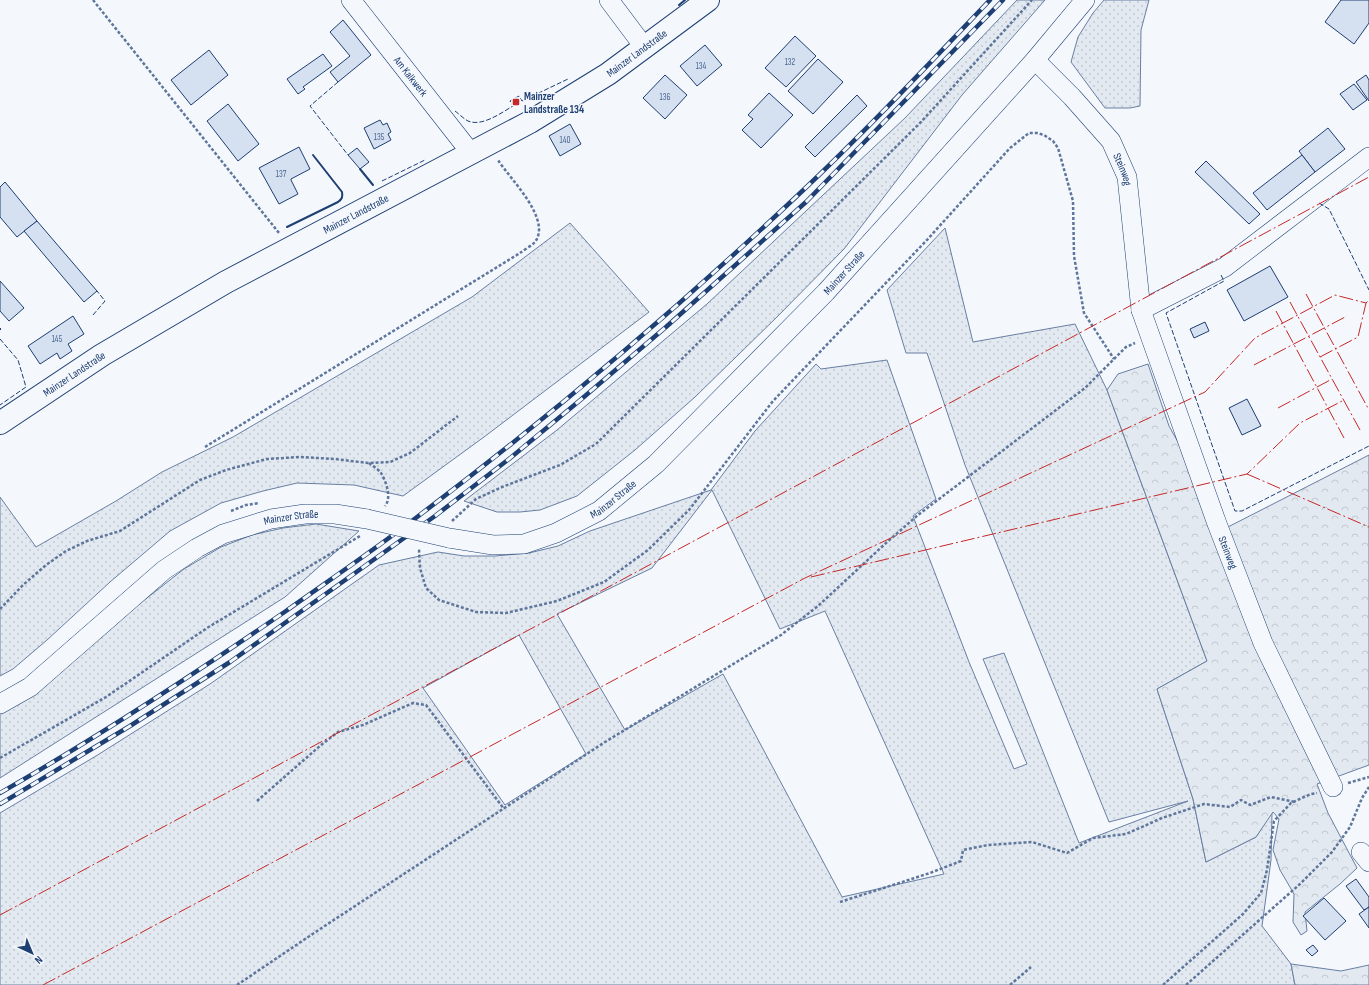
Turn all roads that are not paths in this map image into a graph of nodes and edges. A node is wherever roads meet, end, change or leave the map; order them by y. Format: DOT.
graph roads {
  1 [pos="351,0"];
  2 [pos="609,0"];
  3 [pos="708,0"];
  4 [pos="1085,0"];
  5 [pos="645,48"];
  6 [pos="1035,60"];
  7 [pos="480,148"];
  8 [pos="1369,157"];
  9 [pos="1141,310"];
  10 [pos="0,423"];
  11 [pos="0,704"];
  12 [pos="1332,787"];
  1 -- 7 [label="street, Am Kalkwerk"];
  2 -- 5 [label="street"];
  3 -- 5 [label="main road, Mainzer Landstraße"];
  4 -- 6 [label="street, Mainzer Straße"];
  5 -- 7 [label="main road, Mainzer Landstraße"];
  6 -- 9 [label="street, Steinweg"];
  6 -- 11 [label="street, Mainzer Straße, bridge"];
  7 -- 10 [label="main road, Mainzer Landstraße"];
  8 -- 9 [label="street"];
  9 -- 12 [label="street, Steinweg"];
}
